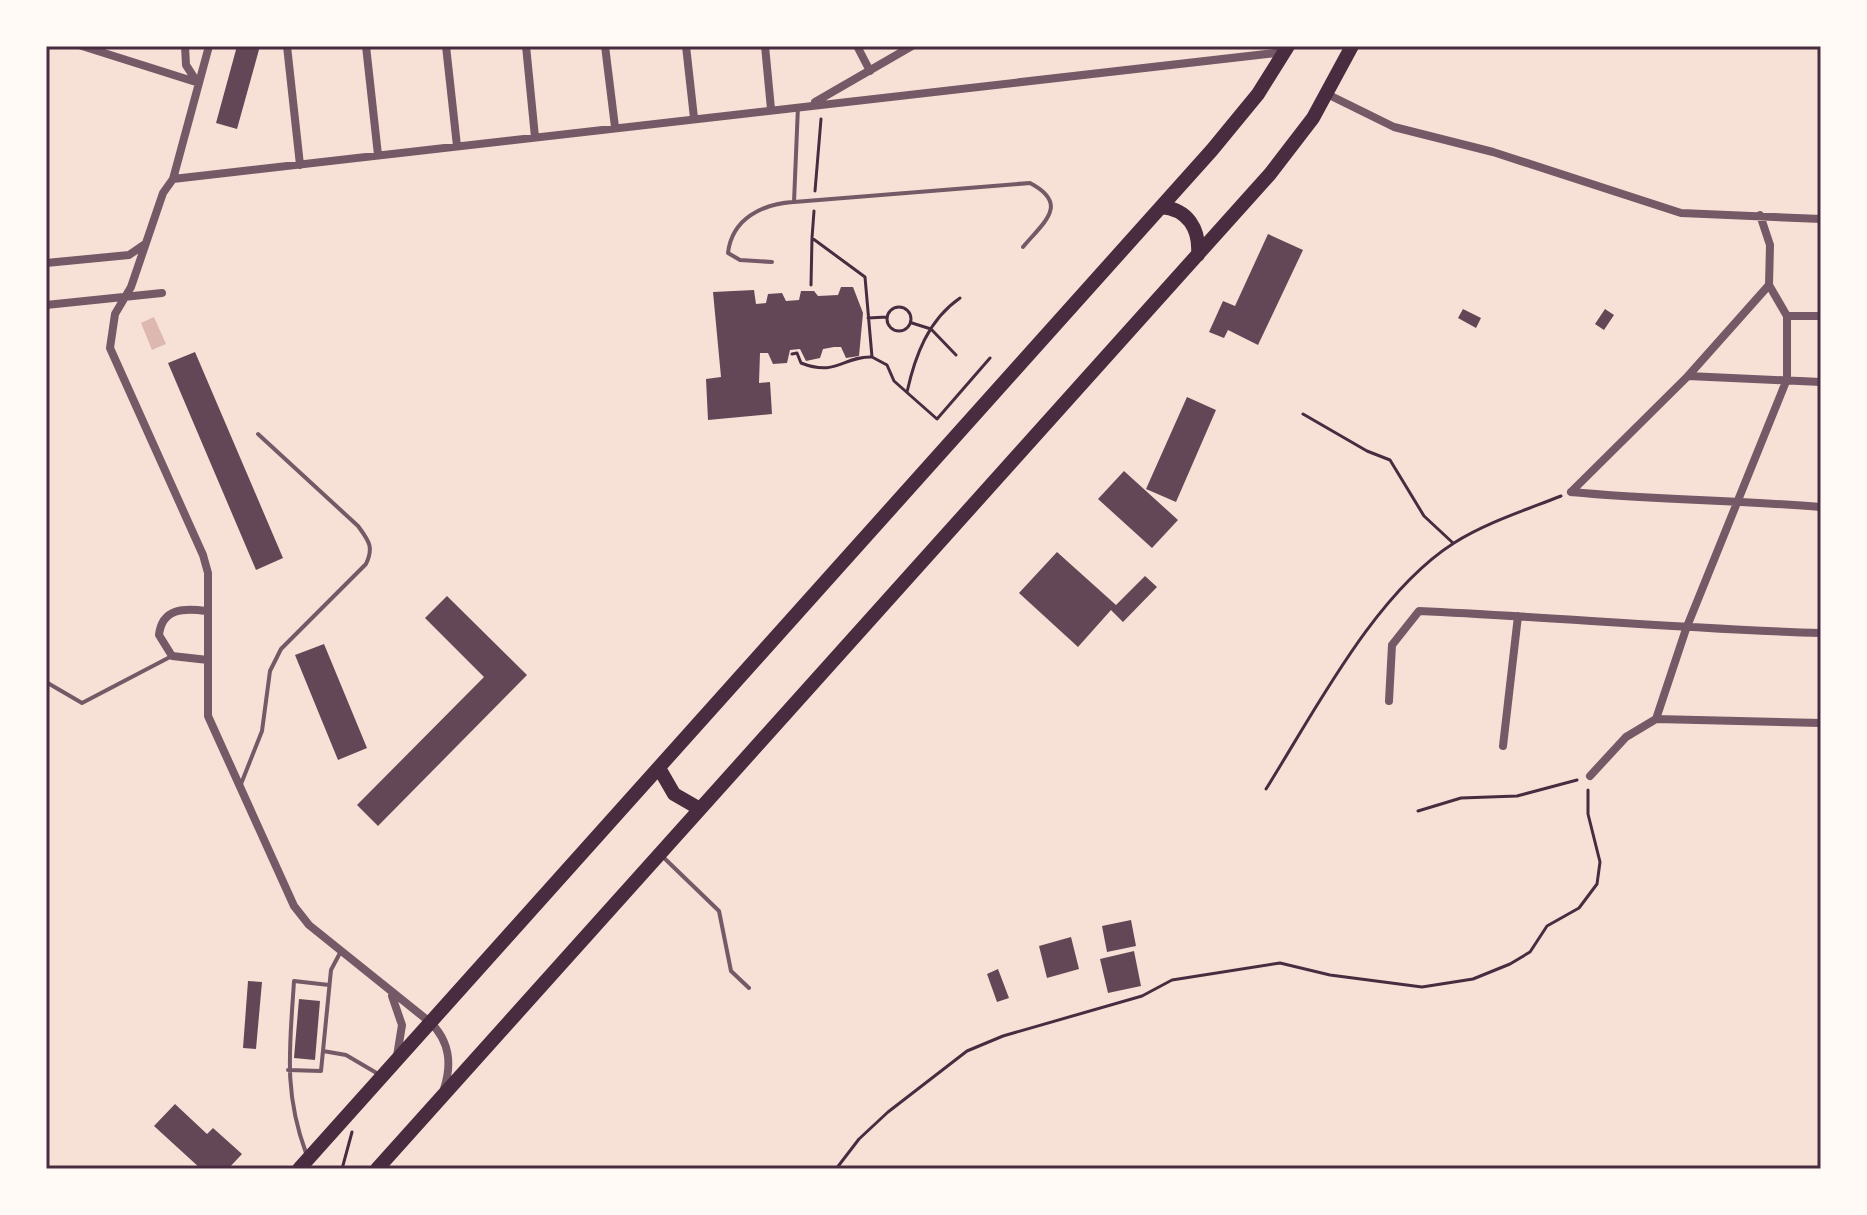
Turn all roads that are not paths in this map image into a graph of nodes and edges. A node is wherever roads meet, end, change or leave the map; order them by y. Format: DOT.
graph roads {
  1 [pos="82,46"];
  2 [pos="185,46"];
  3 [pos="209,46"];
  4 [pos="287,46"];
  5 [pos="366,46"];
  6 [pos="446,46"];
  7 [pos="526,46"];
  8 [pos="605,46"];
  9 [pos="686,46"];
  10 [pos="765,46"];
  11 [pos="857,46"];
  12 [pos="912,46"];
  13 [pos="1352,46"];
  14 [pos="1286,49"];
  15 [pos="870,71"];
  16 [pos="199,83"];
  17 [pos="1327,94"];
  18 [pos="811,104"];
  19 [pos="798,106"];
  20 [pos="771,109"];
  21 [pos="694,118"];
  22 [pos="615,127"];
  23 [pos="535,137"];
  24 [pos="457,146"];
  25 [pos="378,155"];
  26 [pos="300,165"];
  27 [pos="173,179"];
  28 [pos="794,202"];
  29 [pos="1161,207"];
  30 [pos="1760,215"];
  31 [pos="1821,219"];
  32 [pos="146,244"];
  33 [pos="1023,247"];
  34 [pos="1198,255"];
  35 [pos="772,262"];
  36 [pos="46,263"];
  37 [pos="1769,285"];
  38 [pos="162,293"];
  39 [pos="123,297"];
  40 [pos="46,305"];
  41 [pos="1787,316"];
  42 [pos="1821,316"];
  43 [pos="1688,376"];
  44 [pos="1787,379"];
  45 [pos="1821,382"];
  46 [pos="258,434"];
  47 [pos="1737,500"];
  48 [pos="1821,507"];
  49 [pos="206,611"];
  50 [pos="1518,616"];
  51 [pos="1686,629"];
  52 [pos="1821,633"];
  53 [pos="172,656"];
  54 [pos="208,660"];
  55 [pos="46,682"];
  56 [pos="1389,701"];
  57 [pos="1656,719"];
  58 [pos="1821,723"];
  59 [pos="1503,746"];
  60 [pos="659,768"];
  61 [pos="1590,776"];
  62 [pos="240,786"];
  63 [pos="700,809"];
  64 [pos="660,854"];
  65 [pos="341,951"];
  66 [pos="329,985"];
  67 [pos="749,988"];
  68 [pos="389,992"];
  69 [pos="431,1023"];
  70 [pos="322,1051"];
  71 [pos="396,1061"];
  72 [pos="288,1070"];
  73 [pos="382,1077"];
  74 [pos="441,1098"];
  75 [pos="304,1164"];
  76 [pos="377,1169"];
  1 -- 16 [label="street"];
  2 -- 16 [label="street"];
  3 -- 16 [label="street"];
  4 -- 26 [label="street"];
  5 -- 25 [label="street"];
  6 -- 24 [label="street"];
  7 -- 23 [label="street"];
  8 -- 22 [label="street"];
  9 -- 21 [label="street"];
  10 -- 20 [label="street"];
  11 -- 15 [label="street"];
  12 -- 15 [label="street"];
  13 -- 17 [label="main road"];
  14 -- 18 [label="street"];
  14 -- 29 [label="main road"];
  15 -- 18 [label="street"];
  16 -- 27 [label="street"];
  17 -- 30 [label="street"];
  17 -- 34 [label="main road"];
  18 -- 19 [label="street"];
  19 -- 20 [label="street"];
  19 -- 28 [label="lane"];
  20 -- 21 [label="street"];
  21 -- 22 [label="street"];
  22 -- 23 [label="street"];
  23 -- 24 [label="street"];
  24 -- 25 [label="street"];
  25 -- 26 [label="street"];
  26 -- 27 [label="street"];
  27 -- 32 [label="street"];
  28 -- 33 [label="lane"];
  28 -- 35 [label="lane"];
  29 -- 34 [label="main road"];
  29 -- 60 [label="main road"];
  30 -- 31 [label="street"];
  30 -- 37 [label="street"];
  32 -- 36 [label="street"];
  32 -- 39 [label="street"];
  34 -- 63 [label="main road"];
  37 -- 41 [label="street"];
  37 -- 43 [label="street"];
  38 -- 39 [label="street"];
  39 -- 40 [label="street"];
  39 -- 49 [label="street"];
  41 -- 42 [label="street"];
  41 -- 44 [label="street"];
  43 -- 44 [label="street"];
  43 -- 47 [label="street"];
  44 -- 45 [label="street"];
  44 -- 47 [label="street"];
  46 -- 62 [label="lane"];
  47 -- 48 [label="street"];
  47 -- 51 [label="street"];
  49 -- 53 [label="street"];
  49 -- 54 [label="street"];
  50 -- 51 [label="street"];
  50 -- 56 [label="street"];
  50 -- 59 [label="street"];
  51 -- 52 [label="street"];
  51 -- 57 [label="street"];
  53 -- 54 [label="street"];
  53 -- 55 [label="lane"];
  54 -- 62 [label="street"];
  57 -- 58 [label="street"];
  57 -- 61 [label="street"];
  60 -- 63 [label="main road"];
  60 -- 69 [label="main road"];
  62 -- 65 [label="street"];
  63 -- 64 [label="main road"];
  64 -- 67 [label="lane"];
  64 -- 74 [label="main road"];
  65 -- 66 [label="lane"];
  65 -- 68 [label="street"];
  66 -- 70 [label="lane"];
  66 -- 72 [label="lane"];
  68 -- 69 [label="street"];
  68 -- 71 [label="street"];
  69 -- 71 [label="main road"];
  69 -- 74 [label="street"];
  70 -- 72 [label="lane"];
  70 -- 73 [label="lane"];
  71 -- 73 [label="main road"];
  72 -- 75 [label="lane"];
  73 -- 75 [label="main road"];
  74 -- 76 [label="main road"];
}
